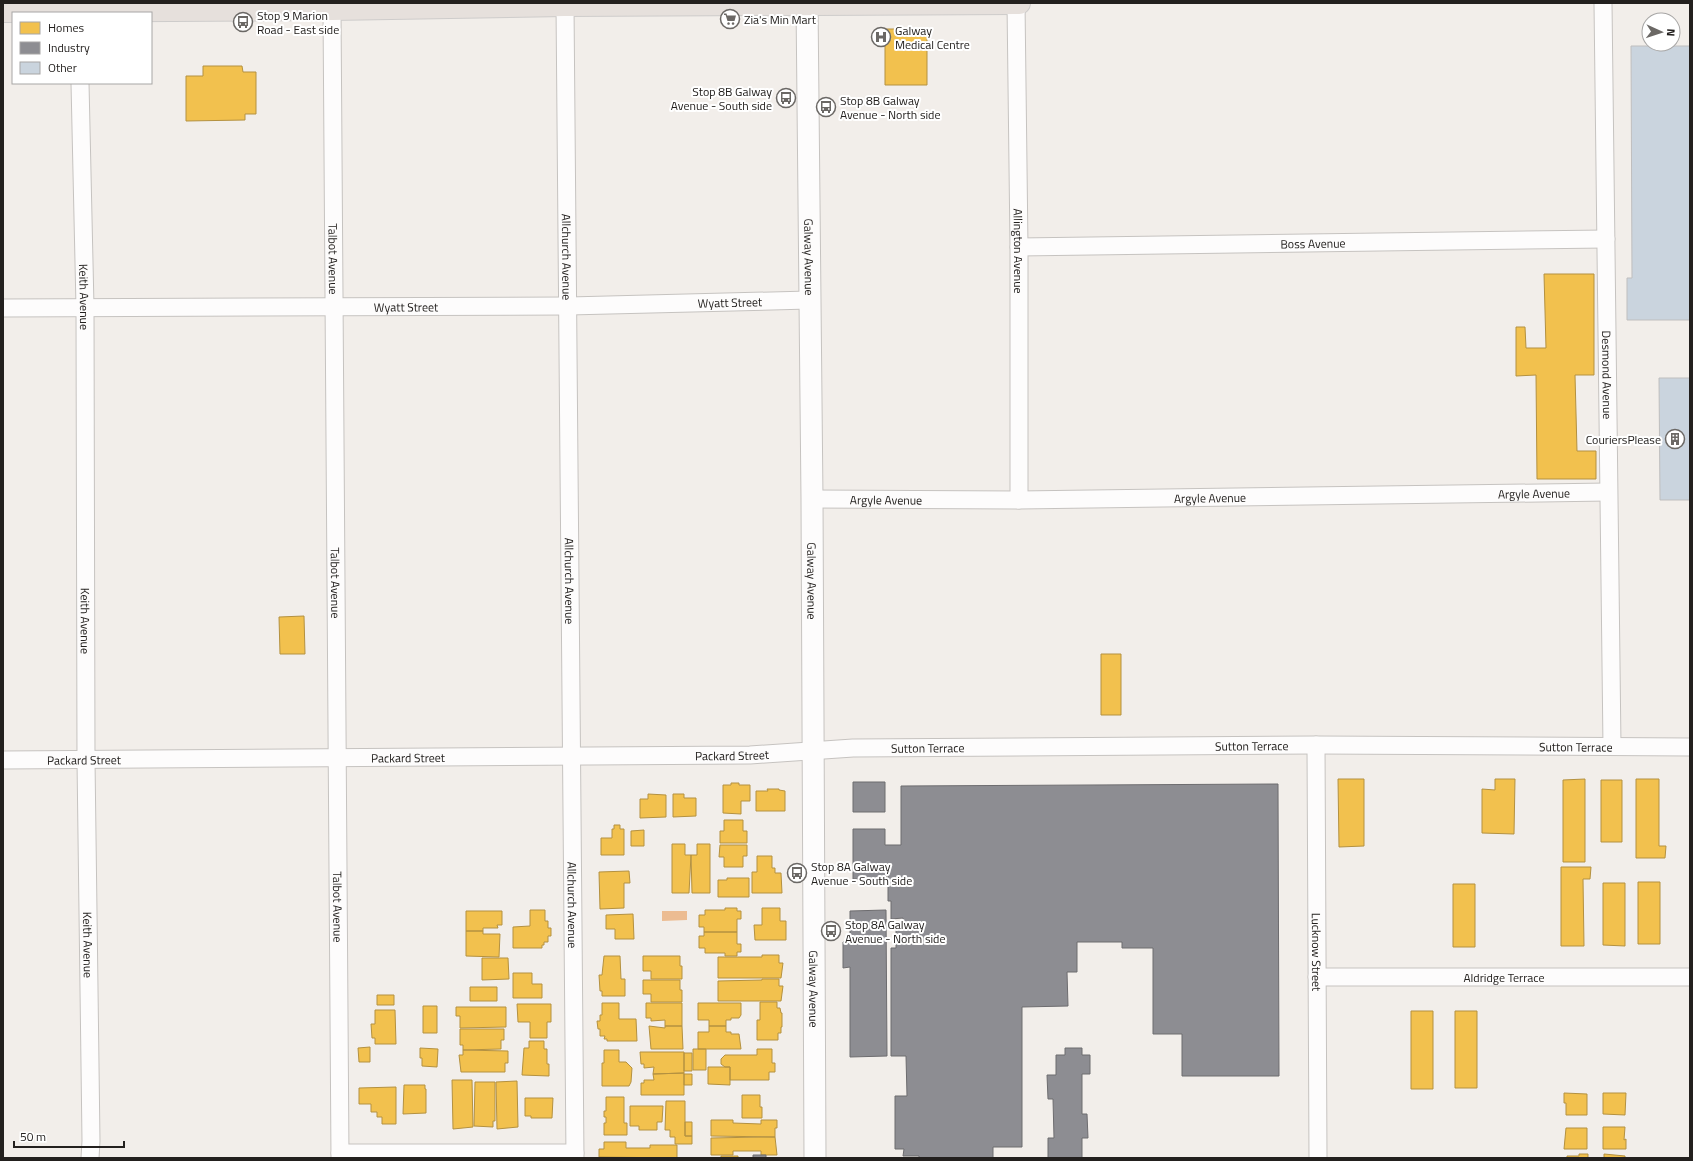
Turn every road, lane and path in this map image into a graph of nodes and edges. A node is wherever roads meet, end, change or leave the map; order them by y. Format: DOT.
graph roads {
  1 [pos="1016,3"];
  2 [pos="1020,3"];
  3 [pos="1604,3"];
  4 [pos="807,4"];
  5 [pos="565,5"];
  6 [pos="289,6"];
  7 [pos="79,9"];
  8 [pos="332,9"];
  9 [pos="3,11"];
  10 [pos="80,84"];
  11 [pos="1606,239"];
  12 [pos="1019,247"];
  13 [pos="809,300"];
  14 [pos="334,306"];
  15 [pos="569,306"];
  16 [pos="85,307"];
  17 [pos="3,308"];
  18 [pos="1608,492"];
  19 [pos="812,499"];
  20 [pos="1019,500"];
  21 [pos="1316,745"];
  22 [pos="1612,746"];
  23 [pos="1690,747"];
  24 [pos="813,751"];
  25 [pos="572,757"];
  26 [pos="337,758"];
  27 [pos="3,760"];
  28 [pos="86,760"];
  29 [pos="1317,977"];
  30 [pos="1690,977"];
  31 [pos="340,1156"];
  32 [pos="575,1156"];
  33 [pos="90,1158"];
  34 [pos="815,1158"];
  35 [pos="1318,1158"];
  1 -- 2 [label="main road"];
  1 -- 4 [label="main road"];
  1 -- 12 [label="street, Allington Avenue"];
  3 -- 11 [label="street, Desmond Avenue"];
  4 -- 5 [label="main road"];
  4 -- 13 [label="street, Galway Avenue"];
  5 -- 8 [label="main road"];
  5 -- 15 [label="street, Allchurch Avenue"];
  6 -- 7 [label="main road"];
  6 -- 8 [label="main road"];
  7 -- 9 [label="main road"];
  8 -- 14 [label="street, Talbot Avenue"];
  10 -- 16 [label="street, Keith Avenue"];
  11 -- 12 [label="street, Boss Avenue"];
  11 -- 18 [label="street, Desmond Avenue"];
  12 -- 20 [label="street, Allington Avenue"];
  13 -- 15 [label="street, Wyatt Street"];
  13 -- 19 [label="street, Galway Avenue"];
  14 -- 15 [label="street, Wyatt Street"];
  14 -- 16 [label="street, Wyatt Street"];
  14 -- 26 [label="street, Talbot Avenue"];
  15 -- 25 [label="street, Allchurch Avenue"];
  16 -- 17 [label="street, Wyatt Street"];
  16 -- 28 [label="street, Keith Avenue"];
  18 -- 20 [label="street, Argyle Avenue"];
  18 -- 22 [label="street, Desmond Avenue"];
  19 -- 20 [label="street, Argyle Avenue"];
  19 -- 24 [label="street, Galway Avenue"];
  21 -- 22 [label="street, Sutton Terrace"];
  21 -- 24 [label="street, Sutton Terrace"];
  21 -- 29 [label="street, Lucknow Street"];
  22 -- 23 [label="street, Sutton Terrace"];
  24 -- 25 [label="street, Packard Street"];
  24 -- 34 [label="street, Galway Avenue"];
  25 -- 26 [label="street, Packard Street"];
  25 -- 32 [label="street, Allchurch Avenue"];
  26 -- 28 [label="street, Packard Street"];
  26 -- 31 [label="street, Talbot Avenue"];
  27 -- 28 [label="street, Packard Street"];
  28 -- 33 [label="street, Keith Avenue"];
  29 -- 30 [label="street, Aldridge Terrace"];
  29 -- 35 [label="street, Lucknow Street"];
  31 -- 32 [label="street"];
}
